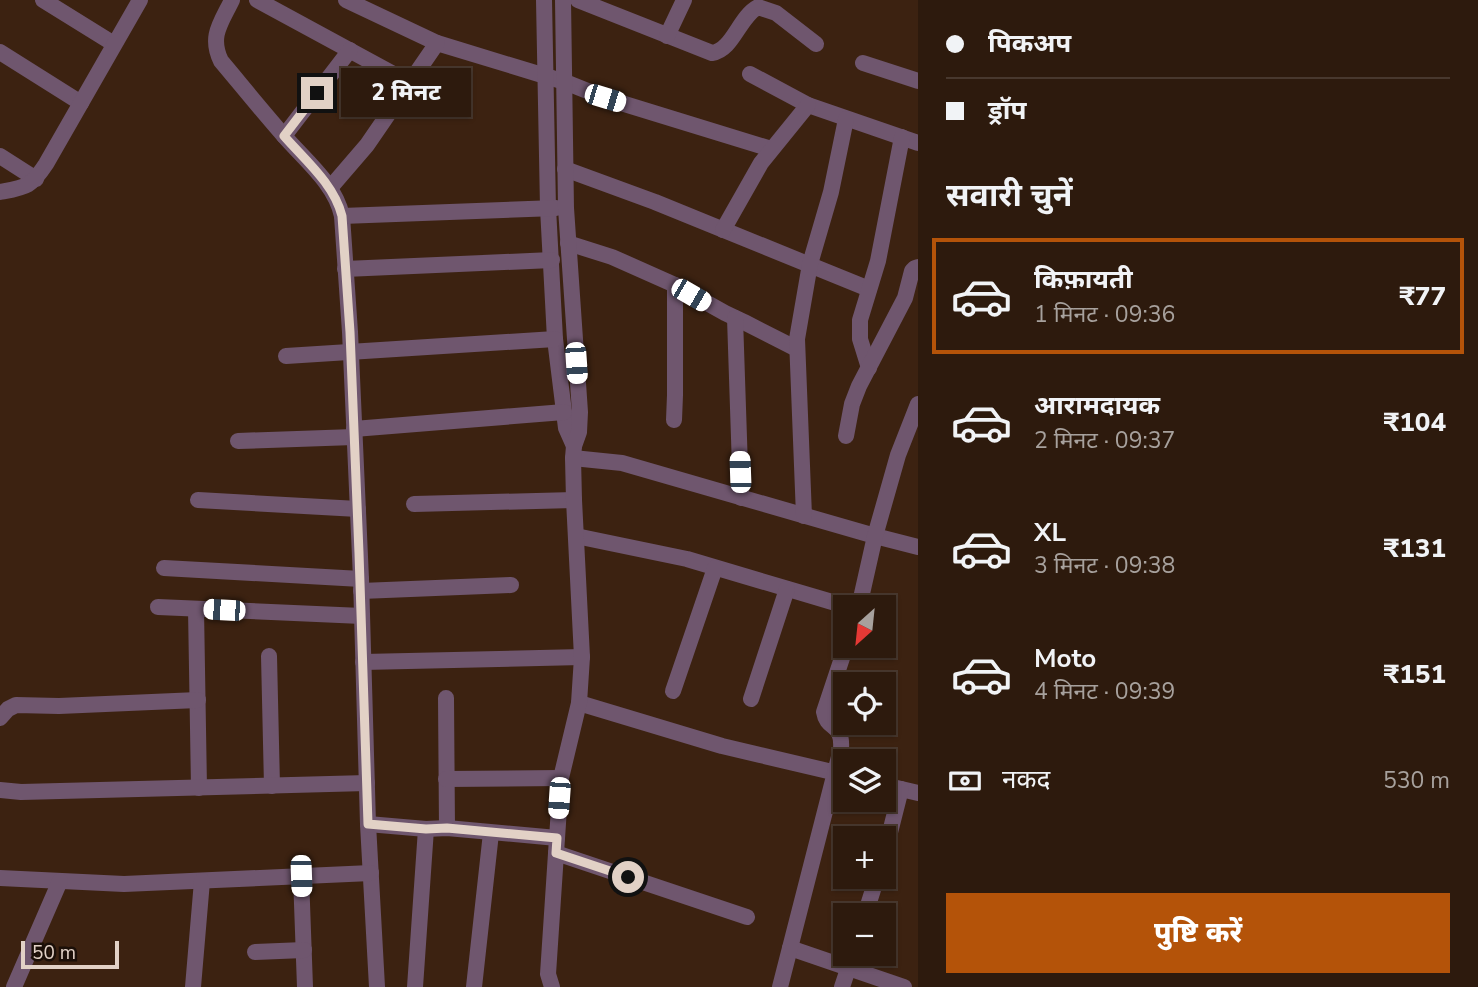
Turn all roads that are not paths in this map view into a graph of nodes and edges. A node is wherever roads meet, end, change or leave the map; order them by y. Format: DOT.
graph roads {
  1 [pos="43,0"];
  2 [pos="139,0"];
  3 [pos="232,0"];
  4 [pos="257,0"];
  5 [pos="346,0"];
  6 [pos="544,0"];
  7 [pos="563,0"];
  8 [pos="578,0"];
  9 [pos="684,0"];
  10 [pos="667,36"];
  11 [pos="437,43"];
  12 [pos="114,44"];
  13 [pos="816,44"];
  14 [pos="350,50"];
  15 [pos="0,52"];
  16 [pos="863,63"];
  17 [pos="750,74"];
  18 [pos="545,77"];
  19 [pos="918,81"];
  20 [pos="565,82"];
  21 [pos="410,83"];
  22 [pos="81,103"];
  23 [pos="808,105"];
  24 [pos="846,119"];
  25 [pos="284,136"];
  26 [pos="910,140"];
  27 [pos="771,149"];
  28 [pos="0,156"];
  29 [pos="565,169"];
  30 [pos="36,179"];
  31 [pos="330,188"];
  32 [pos="0,192"];
  33 [pos="548,208"];
  34 [pos="566,208"];
  35 [pos="342,216"];
  36 [pos="723,230"];
  37 [pos="568,243"];
  38 [pos="552,260"];
  39 [pos="810,264"];
  40 [pos="918,267"];
  41 [pos="345,269"];
  42 [pos="675,285"];
  43 [pos="869,289"];
  44 [pos="735,318"];
  45 [pos="555,339"];
  46 [pos="797,349"];
  47 [pos="351,352"];
  48 [pos="286,356"];
  49 [pos="869,368"];
  50 [pos="918,404"];
  51 [pos="564,412"];
  52 [pos="674,420"];
  53 [pos="354,433"];
  54 [pos="846,436"];
  55 [pos="238,441"];
  56 [pos="573,452"];
  57 [pos="741,498"];
  58 [pos="198,500"];
  59 [pos="574,500"];
  60 [pos="414,504"];
  61 [pos="358,509"];
  62 [pos="804,516"];
  63 [pos="576,536"];
  64 [pos="875,536"];
  65 [pos="918,547"];
  66 [pos="164,568"];
  67 [pos="715,568"];
  68 [pos="361,585"];
  69 [pos="511,585"];
  70 [pos="787,589"];
  71 [pos="862,595"];
  72 [pos="833,602"];
  73 [pos="158,607"];
  74 [pos="196,609"];
  75 [pos="362,616"];
  76 [pos="269,656"];
  77 [pos="582,657"];
  78 [pos="842,658"];
  79 [pos="363,662"];
  80 [pos="673,691"];
  81 [pos="446,698"];
  82 [pos="751,699"];
  83 [pos="198,700"];
  84 [pos="579,703"];
  85 [pos="0,718"];
  86 [pos="841,749"];
  87 [pos="833,772"];
  88 [pos="561,778"];
  89 [pos="446,779"];
  90 [pos="367,783"];
  91 [pos="272,786"];
  92 [pos="199,788"];
  93 [pos="896,788"];
  94 [pos="901,789"];
  95 [pos="0,790"];
  96 [pos="918,793"];
  97 [pos="833,798"];
  98 [pos="368,824"];
  99 [pos="892,826"];
  100 [pos="447,828"];
  101 [pos="426,829"];
  102 [pos="491,833"];
  103 [pos="557,846"];
  104 [pos="371,873"];
  105 [pos="301,876"];
  106 [pos="1,880"];
  107 [pos="60,881"];
  108 [pos="201,881"];
  109 [pos="747,917"];
  110 [pos="790,948"];
  111 [pos="304,950"];
  112 [pos="255,952"];
  113 [pos="833,957"];
  114 [pos="848,966"];
  115 [pos="860,966"];
  116 [pos="15,987"];
  117 [pos="193,987"];
  118 [pos="305,987"];
  119 [pos="377,987"];
  120 [pos="415,987"];
  121 [pos="474,987"];
  122 [pos="552,987"];
  123 [pos="780,987"];
  124 [pos="842,987"];
  125 [pos="904,987"];
  1 -- 12 [label="street"];
  2 -- 12 [label="street"];
  3 -- 25 [label="street"];
  4 -- 14 [label="street"];
  5 -- 11 [label="street"];
  6 -- 18 [label="street"];
  7 -- 20 [label="street"];
  8 -- 10 [label="street"];
  9 -- 10 [label="street"];
  10 -- 13 [label="street"];
  11 -- 18 [label="street"];
  11 -- 21 [label="street"];
  12 -- 22 [label="street"];
  14 -- 21 [label="street"];
  14 -- 25 [label="street"];
  15 -- 22 [label="street"];
  16 -- 19 [label="street"];
  17 -- 23 [label="street"];
  18 -- 20 [label="street"];
  18 -- 33 [label="street"];
  20 -- 27 [label="street"];
  20 -- 29 [label="street"];
  21 -- 31 [label="street"];
  22 -- 30 [label="street"];
  23 -- 24 [label="street"];
  23 -- 27 [label="street"];
  24 -- 26 [label="street"];
  24 -- 39 [label="street"];
  25 -- 31 [label="street"];
  26 -- 43 [label="street"];
  27 -- 36 [label="street"];
  28 -- 30 [label="street"];
  29 -- 34 [label="street"];
  29 -- 36 [label="street"];
  30 -- 32 [label="street"];
  31 -- 35 [label="street"];
  33 -- 34 [label="street"];
  33 -- 35 [label="street"];
  33 -- 38 [label="street"];
  34 -- 37 [label="street"];
  35 -- 41 [label="street"];
  36 -- 39 [label="street"];
  37 -- 42 [label="street"];
  37 -- 56 [label="street"];
  38 -- 41 [label="street"];
  38 -- 45 [label="street"];
  39 -- 43 [label="street"];
  39 -- 46 [label="street"];
  40 -- 49 [label="street"];
  41 -- 47 [label="street"];
  42 -- 44 [label="street"];
  42 -- 52 [label="street"];
  43 -- 49 [label="street"];
  44 -- 46 [label="street"];
  44 -- 57 [label="street"];
  45 -- 47 [label="street"];
  45 -- 51 [label="street"];
  46 -- 62 [label="street"];
  47 -- 48 [label="street"];
  47 -- 53 [label="street"];
  49 -- 54 [label="street"];
  50 -- 64 [label="street"];
  51 -- 53 [label="street"];
  51 -- 56 [label="street"];
  53 -- 55 [label="street"];
  53 -- 61 [label="street"];
  56 -- 57 [label="street"];
  56 -- 59 [label="street"];
  57 -- 62 [label="street"];
  58 -- 61 [label="street"];
  59 -- 60 [label="street"];
  59 -- 63 [label="street"];
  61 -- 68 [label="street"];
  62 -- 64 [label="street"];
  63 -- 67 [label="street"];
  63 -- 77 [label="street"];
  64 -- 65 [label="street"];
  64 -- 71 [label="street"];
  66 -- 68 [label="street"];
  67 -- 70 [label="street"];
  67 -- 80 [label="street"];
  68 -- 69 [label="street"];
  68 -- 75 [label="street"];
  70 -- 72 [label="street"];
  70 -- 82 [label="street"];
  73 -- 74 [label="street"];
  74 -- 75 [label="street"];
  74 -- 83 [label="street"];
  75 -- 79 [label="street"];
  76 -- 91 [label="street"];
  77 -- 79 [label="street"];
  77 -- 84 [label="street"];
  78 -- 86 [label="street"];
  79 -- 90 [label="street"];
  81 -- 89 [label="street"];
  83 -- 85 [label="street"];
  83 -- 92 [label="street"];
  84 -- 87 [label="street"];
  84 -- 88 [label="street"];
  88 -- 89 [label="street"];
  88 -- 103 [label="street"];
  89 -- 100 [label="street"];
  90 -- 91 [label="street"];
  90 -- 98 [label="street"];
  91 -- 92 [label="street"];
  92 -- 95 [label="street"];
  93 -- 94 [label="street"];
  94 -- 96 [label="street"];
  94 -- 99 [label="street"];
  97 -- 110 [label="street"];
  98 -- 101 [label="street"];
  98 -- 104 [label="street"];
  100 -- 101 [label="street"];
  100 -- 102 [label="street"];
  101 -- 120 [label="street"];
  102 -- 103 [label="street"];
  102 -- 121 [label="street"];
  103 -- 109 [label="street"];
  103 -- 122 [label="street"];
  104 -- 105 [label="street"];
  104 -- 119 [label="street"];
  105 -- 108 [label="street"];
  105 -- 111 [label="street"];
  106 -- 107 [label="street"];
  107 -- 108 [label="street"];
  107 -- 116 [label="street"];
  108 -- 117 [label="street"];
  110 -- 113 [label="street"];
  110 -- 123 [label="street"];
  111 -- 112 [label="street"];
  111 -- 118 [label="street"];
  114 -- 124 [label="street"];
  115 -- 125 [label="street"];
}
